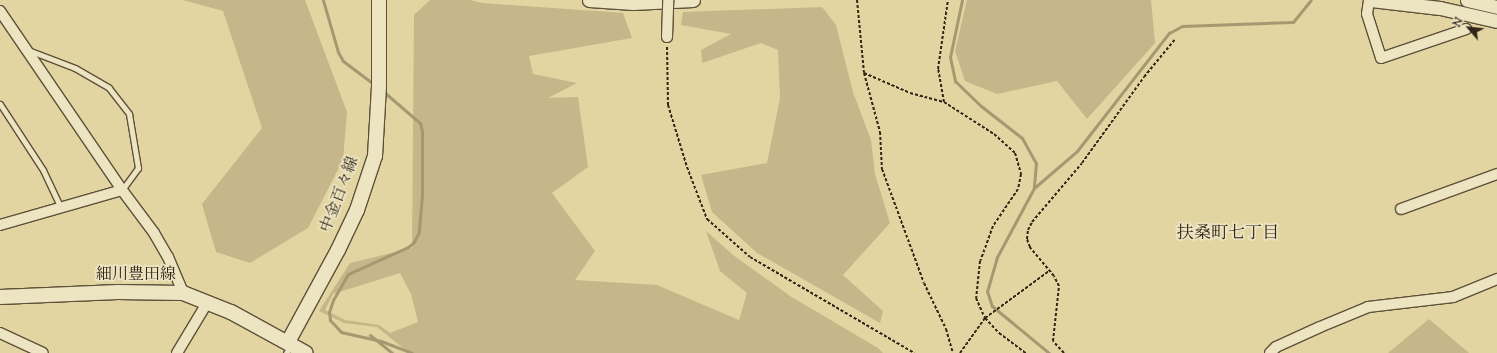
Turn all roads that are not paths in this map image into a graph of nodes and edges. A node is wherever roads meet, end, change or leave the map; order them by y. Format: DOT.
graph roads {
  1 [pos="378,0"];
  2 [pos="589,0"];
  3 [pos="668,0"];
  4 [pos="693,0"];
  5 [pos="1370,0"];
  6 [pos="1467,0"];
  7 [pos="1492,4"];
  8 [pos="0,11"];
  9 [pos="1497,21"];
  10 [pos="1466,29"];
  11 [pos="667,37"];
  12 [pos="25,49"];
  13 [pos="0,104"];
  14 [pos="1497,174"];
  15 [pos="122,190"];
  16 [pos="61,208"];
  17 [pos="1401,209"];
  18 [pos="0,225"];
  19 [pos="1497,278"];
  20 [pos="183,293"];
  21 [pos="0,297"];
  22 [pos="207,303"];
  23 [pos="0,333"];
  24 [pos="288,346"];
  25 [pos="43,353"];
  26 [pos="178,353"];
  27 [pos="306,353"];
  28 [pos="1270,353"];
  1 -- 24 [label="main road, 中金百々線"];
  2 -- 4 [label="street"];
  3 -- 11 [label="street, bridge"];
  5 -- 9 [label="street"];
  5 -- 10 [label="street"];
  6 -- 7 [label="street"];
  8 -- 12 [label="street"];
  12 -- 15 [label="street"];
  12 -- 15 [label="lane"];
  13 -- 16 [label="lane"];
  14 -- 17 [label="street"];
  15 -- 16 [label="street"];
  15 -- 20 [label="street"];
  16 -- 18 [label="street"];
  19 -- 28 [label="street"];
  20 -- 21 [label="main road, 細川豊田線"];
  20 -- 22 [label="main road, 細川豊田線"];
  22 -- 24 [label="main road, 細川豊田線"];
  22 -- 26 [label="street"];
  23 -- 25 [label="street"];
  24 -- 27 [label="main road, 細川豊田線"];
}
